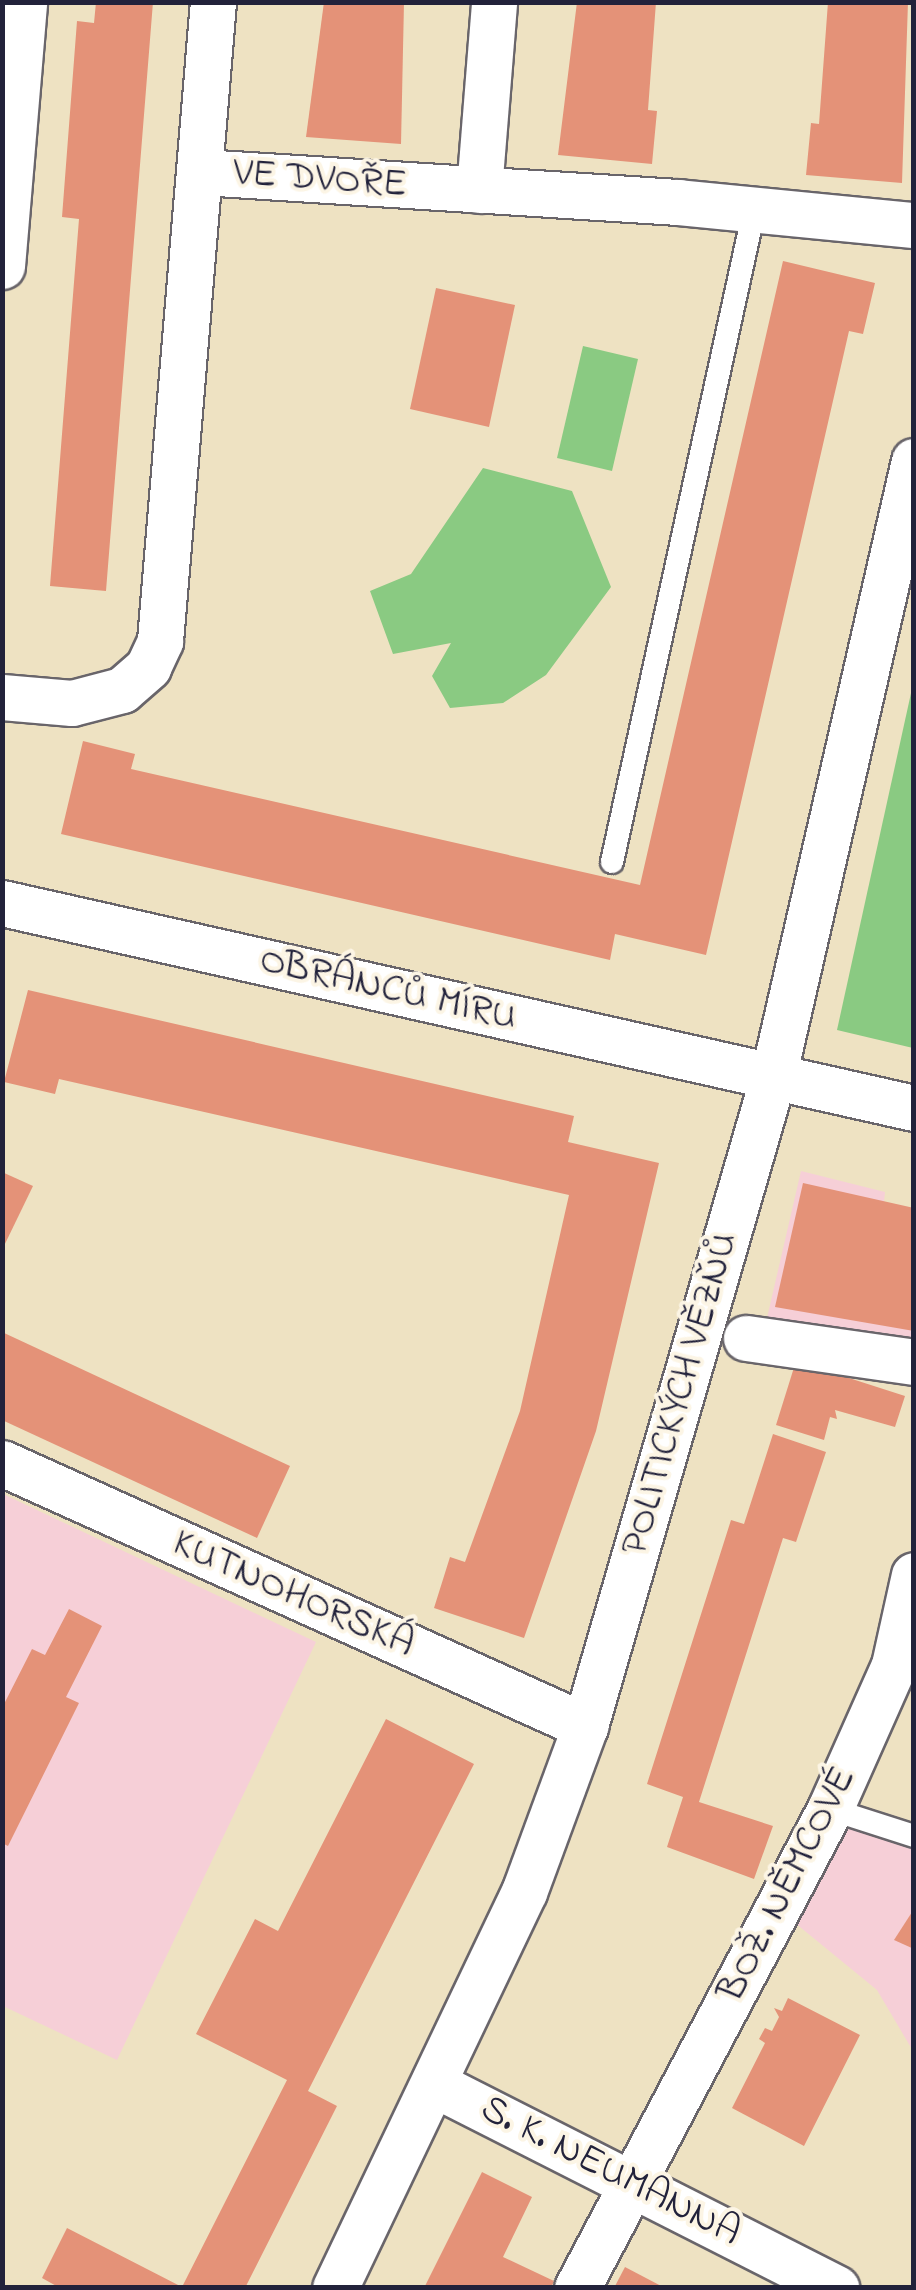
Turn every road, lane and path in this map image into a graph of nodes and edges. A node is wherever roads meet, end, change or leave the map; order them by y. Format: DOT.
graph roads {
  1 [pos="24,2"];
  2 [pos="214,2"];
  3 [pos="494,2"];
  4 [pos="201,172"];
  5 [pos="479,190"];
  6 [pos="754,210"];
  7 [pos="914,225"];
  8 [pos="2,266"];
  9 [pos="914,461"];
  10 [pos="2,696"];
  11 [pos="612,862"];
  12 [pos="2,904"];
  13 [pos="773,1077"];
  14 [pos="914,1108"];
  15 [pos="746,1338"];
  16 [pos="914,1362"];
  17 [pos="2,1463"];
  18 [pos="914,1575"];
  19 [pos="585,1726"];
  20 [pos="830,1810"];
  21 [pos="914,1836"];
  22 [pos="436,2085"];
  23 [pos="633,2183"];
  24 [pos="335,2288"];
  25 [pos="577,2288"];
  26 [pos="836,2288"];
  1 -- 8 [label="street"];
  2 -- 4 [label="street"];
  3 -- 5 [label="street"];
  4 -- 5 [label="street, VE DVOŘE"];
  4 -- 10 [label="street, VE DVOŘE"];
  5 -- 6 [label="street, VE DVOŘE"];
  6 -- 7 [label="street, VE DVOŘE"];
  6 -- 11 [label="lane"];
  9 -- 13 [label="street, POLITICKÝCH VĚZŇŮ"];
  12 -- 13 [label="street, OBRÁNCŮ MÍRU"];
  13 -- 14 [label="street, OBRÁNCŮ MÍRU"];
  13 -- 19 [label="street, POLITICKÝCH VĚZŇŮ"];
  15 -- 16 [label="street"];
  17 -- 19 [label="street, KUTNOHORSKÁ"];
  18 -- 20 [label="street, BOŽ. NĚMCOVÉ"];
  19 -- 22 [label="street, POLITICKÝCH VĚZŇŮ"];
  20 -- 21 [label="lane"];
  20 -- 23 [label="street, BOŽ. NĚMCOVÉ"];
  22 -- 23 [label="street, S. K. NEUMANNA"];
  22 -- 24 [label="street, POLITICKÝCH VĚZŇŮ"];
  23 -- 25 [label="street, BOŽ. NĚMCOVÉ"];
  23 -- 26 [label="street, S. K. NEUMANNA"];
}
